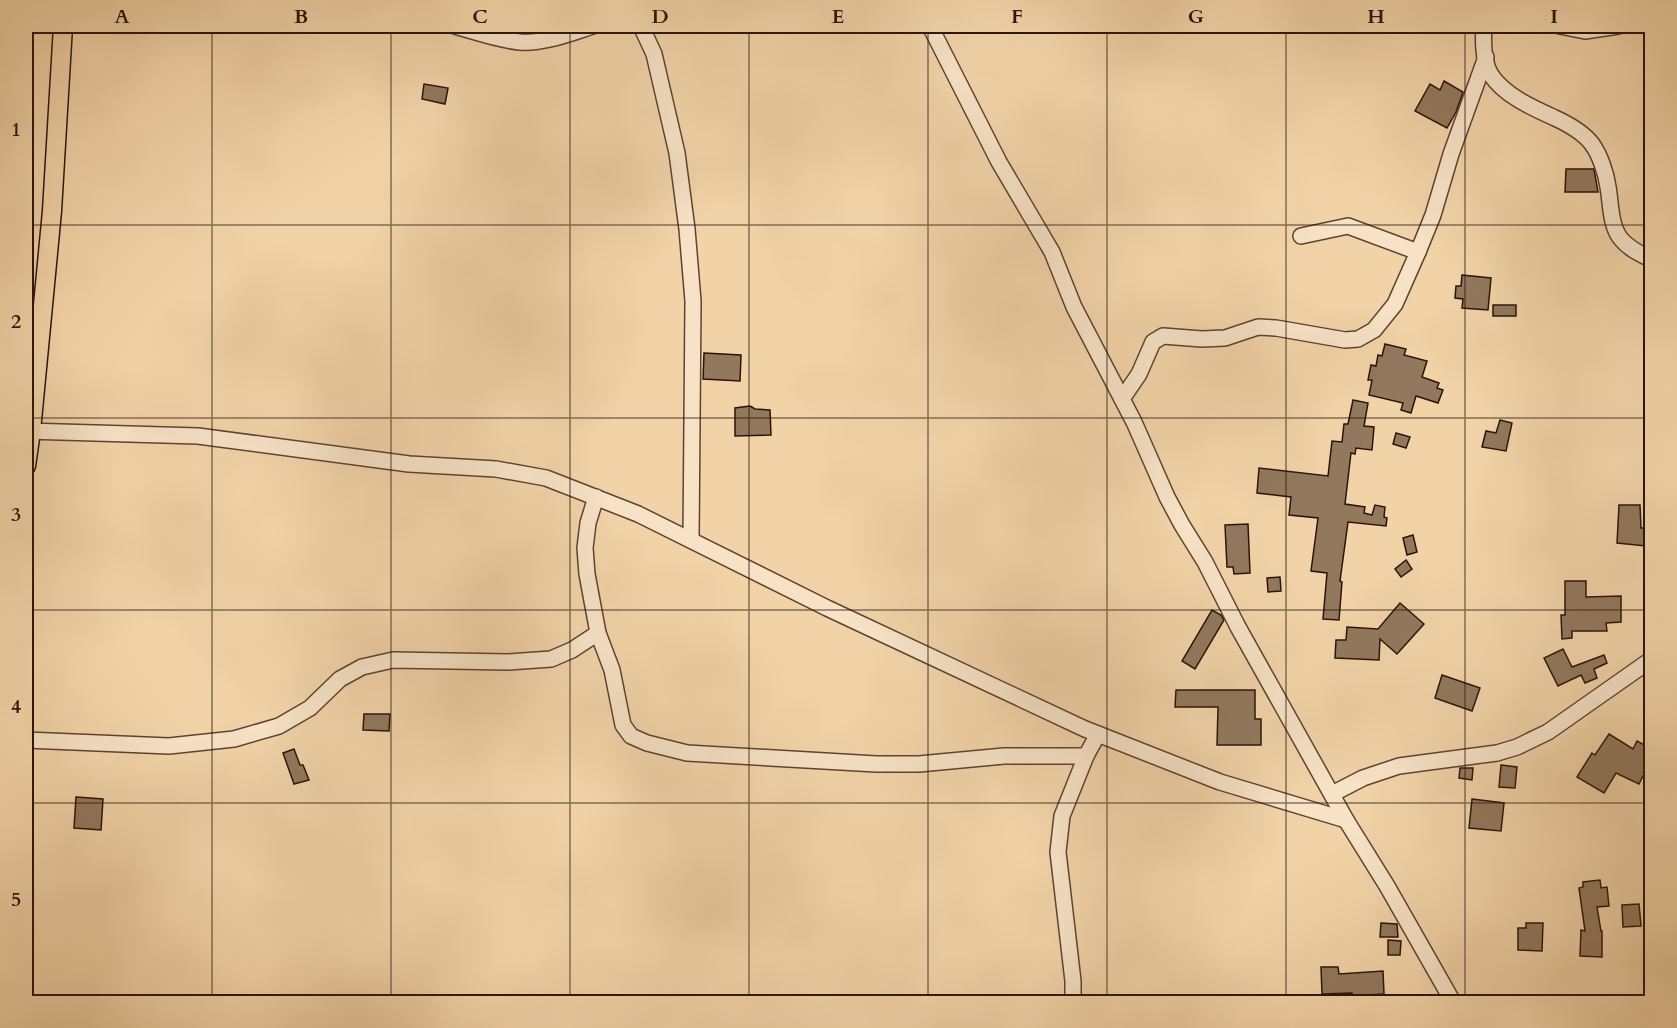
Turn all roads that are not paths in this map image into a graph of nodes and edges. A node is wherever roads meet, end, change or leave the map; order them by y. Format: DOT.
graph roads {
  1 [pos="63,26"];
  2 [pos="455,26"];
  3 [pos="593,26"];
  4 [pos="641,26"];
  5 [pos="930,26"];
  6 [pos="1484,26"];
  7 [pos="1560,26"];
  8 [pos="1618,26"];
  9 [pos="1486,57"];
  10 [pos="1301,236"];
  11 [pos="1418,252"];
  12 [pos="1652,260"];
  13 [pos="1122,399"];
  14 [pos="28,431"];
  15 [pos="26,466"];
  16 [pos="596,497"];
  17 [pos="691,540"];
  18 [pos="598,633"];
  19 [pos="1652,659"];
  20 [pos="1098,734"];
  21 [pos="26,740"];
  22 [pos="1086,756"];
  23 [pos="1332,795"];
  24 [pos="1346,820"];
  25 [pos="1073,1002"];
  26 [pos="1452,1002"];
  1 -- 14 [label="main road"];
  2 -- 3 [label="street"];
  4 -- 17 [label="street"];
  5 -- 13 [label="street"];
  6 -- 9 [label="street"];
  7 -- 8 [label="street"];
  9 -- 11 [label="street"];
  9 -- 12 [label="street"];
  10 -- 11 [label="street"];
  11 -- 13 [label="street"];
  13 -- 23 [label="street"];
  14 -- 15 [label="main road"];
  14 -- 16 [label="street"];
  16 -- 17 [label="street"];
  16 -- 18 [label="street"];
  17 -- 20 [label="street"];
  18 -- 21 [label="street"];
  18 -- 22 [label="street"];
  19 -- 23 [label="street"];
  20 -- 22 [label="street"];
  20 -- 24 [label="street"];
  22 -- 25 [label="street"];
  23 -- 24 [label="street"];
  24 -- 26 [label="street"];
}
